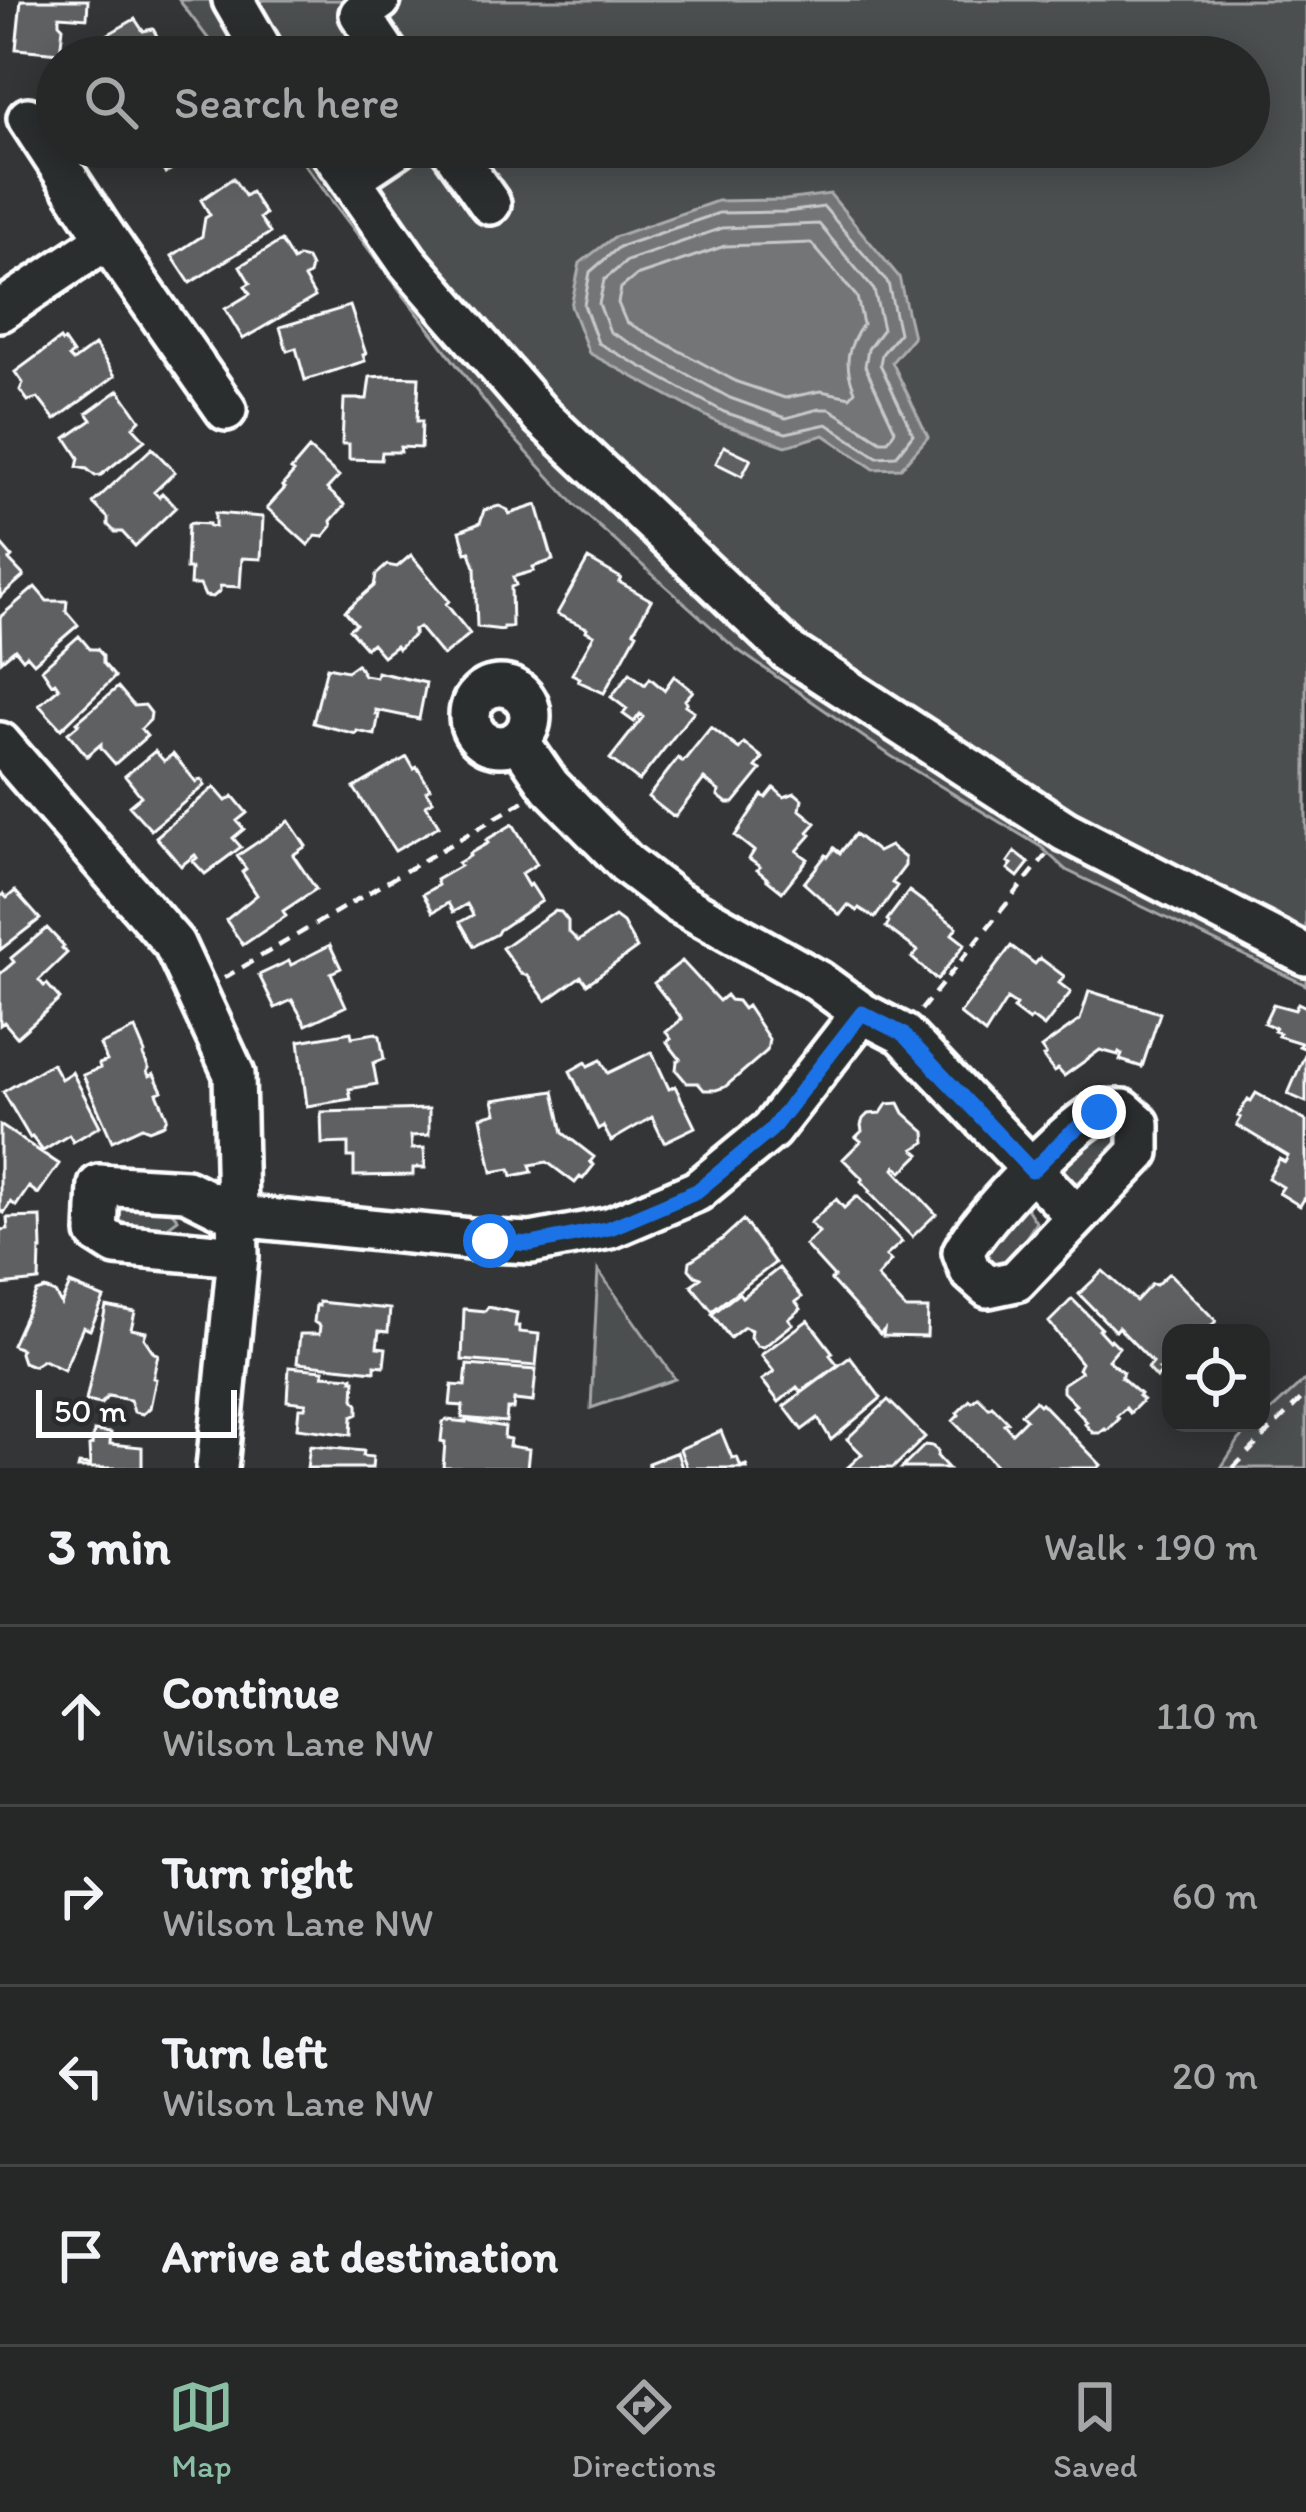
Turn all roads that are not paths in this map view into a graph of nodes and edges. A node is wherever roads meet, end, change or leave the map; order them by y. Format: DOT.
graph roads {
  1 [pos="233,0"];
  2 [pos="380,0"];
  3 [pos="254,36"];
  4 [pos="375,36"];
  5 [pos="28,118"];
  6 [pos="36,130"];
  7 [pos="61,168"];
  8 [pos="342,168"];
  9 [pos="465,168"];
  10 [pos="490,204"];
  11 [pos="107,239"];
  12 [pos="0,311"];
  13 [pos="226,410"];
  14 [pos="518,741"];
  15 [pos="0,742"];
  16 [pos="1306,955"];
  17 [pos="862,1013"];
  18 [pos="1032,1171"];
  19 [pos="238,1216"];
  20 [pos="1077,1217"];
  21 [pos="238,1256"];
  22 [pos="217,1468"];
  1 -- 3 [label="street"];
  2 -- 4 [label="street"];
  5 -- 6 [label="street"];
  7 -- 11 [label="street"];
  8 -- 16 [label="street"];
  9 -- 10 [label="street"];
  11 -- 12 [label="street"];
  11 -- 13 [label="street"];
  14 -- 17 [label="street"];
  15 -- 19 [label="street"];
  17 -- 18 [label="street"];
  17 -- 19 [label="street"];
  18 -- 20 [label="street"];
  18 -- 20 [label="street"];
  18 -- 20 [label="street"];
  19 -- 21 [label="street"];
  19 -- 21 [label="street"];
  21 -- 22 [label="street"];
}
